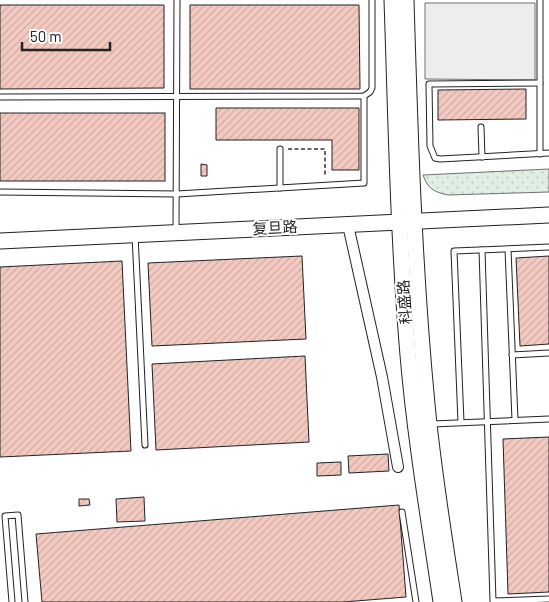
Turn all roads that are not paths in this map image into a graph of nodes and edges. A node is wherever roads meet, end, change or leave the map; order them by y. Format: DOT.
graph roads {
  1 [pos="177,0"];
  2 [pos="372,0"];
  3 [pos="392,0"];
  4 [pos="406,0"];
  5 [pos="540,0"];
  6 [pos="540,83"];
  7 [pos="178,96"];
  8 [pos="364,96"];
  9 [pos="0,97"];
  10 [pos="481,127"];
  11 [pos="280,149"];
  12 [pos="540,154"];
  13 [pos="549,154"];
  14 [pos="482,157"];
  15 [pos="280,188"];
  16 [pos="0,192"];
  17 [pos="177,194"];
  18 [pos="549,215"];
  19 [pos="406,222"];
  20 [pos="348,225"];
  21 [pos="176,233"];
  22 [pos="135,235"];
  23 [pos="0,241"];
  24 [pos="549,248"];
  25 [pos="508,249"];
  26 [pos="482,250"];
  27 [pos="549,353"];
  28 [pos="512,355"];
  29 [pos="549,419"];
  30 [pos="515,420"];
  31 [pos="486,421"];
  32 [pos="460,422"];
  33 [pos="423,425"];
  34 [pos="145,445"];
  35 [pos="398,467"];
  36 [pos="402,512"];
  37 [pos="3,516"];
  38 [pos="549,599"];
  39 [pos="12,602"];
  40 [pos="26,602"];
  41 [pos="416,602"];
  42 [pos="441,602"];
  43 [pos="454,602"];
  1 -- 7 [label="lane"];
  2 -- 8 [label="lane"];
  3 -- 19 [label="street, 科盛路"];
  4 -- 19 [label="street, 科盛路"];
  5 -- 6 [label="lane"];
  6 -- 12 [label="lane"];
  6 -- 14 [label="lane"];
  7 -- 8 [label="lane"];
  7 -- 9 [label="lane"];
  7 -- 17 [label="lane"];
  8 -- 15 [label="lane"];
  10 -- 14 [label="lane"];
  11 -- 15 [label="lane"];
  12 -- 13 [label="lane"];
  12 -- 14 [label="lane"];
  15 -- 17 [label="lane"];
  16 -- 17 [label="lane"];
  17 -- 21 [label="lane"];
  18 -- 19 [label="street, 复旦路"];
  19 -- 20 [label="street, 复旦路"];
  19 -- 33 [label="street, 科盛路"];
  20 -- 21 [label="street, 复旦路"];
  20 -- 35 [label="street"];
  21 -- 22 [label="street, 复旦路"];
  22 -- 23 [label="street, 复旦路"];
  22 -- 34 [label="lane"];
  24 -- 25 [label="lane"];
  25 -- 26 [label="lane"];
  25 -- 28 [label="lane"];
  26 -- 31 [label="lane"];
  26 -- 32 [label="lane"];
  27 -- 28 [label="lane"];
  28 -- 30 [label="lane"];
  29 -- 30 [label="lane"];
  30 -- 31 [label="lane"];
  31 -- 32 [label="lane"];
  31 -- 38 [label="lane"];
  32 -- 33 [label="lane"];
  33 -- 42 [label="street, 科盛路"];
  33 -- 43 [label="street, 科盛路"];
  36 -- 41 [label="lane"];
  37 -- 39 [label="lane"];
  37 -- 40 [label="lane"];
}
